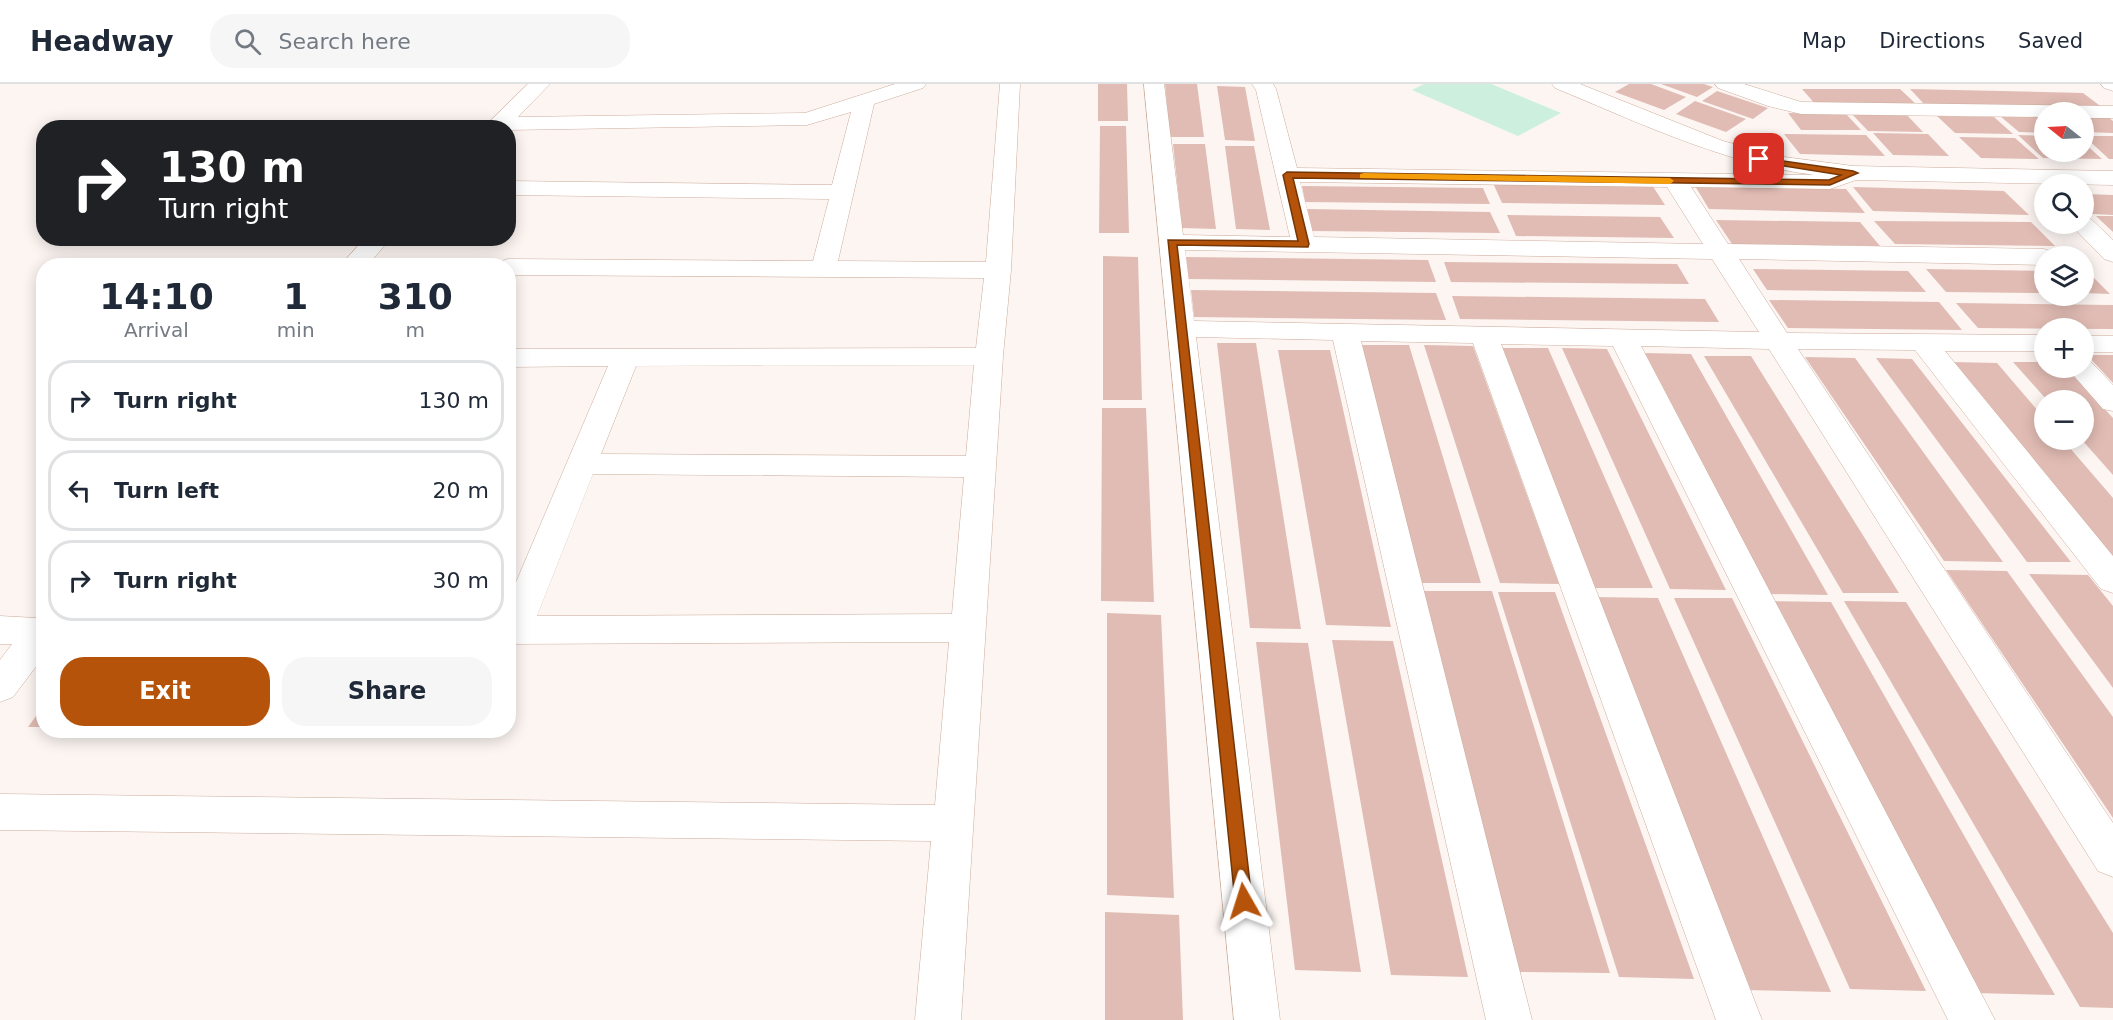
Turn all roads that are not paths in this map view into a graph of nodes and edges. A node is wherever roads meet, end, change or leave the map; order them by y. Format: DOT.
graph roads {
  1 [pos="540,84"];
  2 [pos="916,84"];
  3 [pos="1010,84"];
  4 [pos="1154,84"];
  5 [pos="1262,84"];
  6 [pos="1562,84"];
  7 [pos="1725,84"];
  8 [pos="1792,84"];
  9 [pos="864,101"];
  10 [pos="1789,106"];
  11 [pos="2113,112"];
  12 [pos="502,120"];
  13 [pos="516,126"];
  14 [pos="1853,173"];
  15 [pos="1287,175"];
  16 [pos="2113,178"];
  17 [pos="2094,179"];
  18 [pos="1675,181"];
  19 [pos="2034,182"];
  20 [pos="516,188"];
  21 [pos="842,192"];
  22 [pos="2092,234"];
  23 [pos="1171,242"];
  24 [pos="1304,244"];
  25 [pos="372,246"];
  26 [pos="1721,252"];
  27 [pos="2113,256"];
  28 [pos="2034,257"];
  29 [pos="2094,257"];
  30 [pos="360,258"];
  31 [pos="516,267"];
  32 [pos="824,269"];
  33 [pos="998,270"];
  34 [pos="1181,329"];
  35 [pos="1345,332"];
  36 [pos="1484,335"];
  37 [pos="1623,338"];
  38 [pos="1779,341"];
  39 [pos="1923,342"];
  40 [pos="2034,343"];
  41 [pos="2094,344"];
  42 [pos="2113,344"];
  43 [pos="989,356"];
  44 [pos="516,358"];
  45 [pos="626,358"];
  46 [pos="2090,378"];
  47 [pos="2113,402"];
  48 [pos="582,464"];
  49 [pos="980,467"];
  50 [pos="2113,580"];
  51 [pos="516,618"];
  52 [pos="968,628"];
  53 [pos="0,630"];
  54 [pos="516,630"];
  55 [pos="36,631"];
  56 [pos="36,640"];
  57 [pos="0,687"];
  58 [pos="0,812"];
  59 [pos="952,823"];
  60 [pos="2113,858"];
  61 [pos="938,1020"];
  62 [pos="1257,1020"];
  63 [pos="1509,1020"];
  64 [pos="1739,1020"];
  65 [pos="1972,1020"];
  1 -- 12 [label="street"];
  2 -- 9 [label="street"];
  3 -- 33 [label="street"];
  4 -- 23 [label="street"];
  5 -- 15 [label="street"];
  6 -- 14 [label="street"];
  7 -- 10 [label="street"];
  8 -- 10 [label="street"];
  9 -- 13 [label="street"];
  9 -- 21 [label="street"];
  10 -- 11 [label="street"];
  14 -- 18 [label="street"];
  14 -- 19 [label="street"];
  15 -- 18 [label="street"];
  15 -- 24 [label="street"];
  16 -- 17 [label="street"];
  18 -- 26 [label="street"];
  20 -- 21 [label="street"];
  21 -- 32 [label="street"];
  22 -- 27 [label="street"];
  23 -- 24 [label="street"];
  23 -- 34 [label="street"];
  24 -- 26 [label="street"];
  25 -- 30 [label="street"];
  26 -- 28 [label="street"];
  26 -- 38 [label="street"];
  27 -- 29 [label="street"];
  31 -- 32 [label="street"];
  32 -- 33 [label="street"];
  33 -- 43 [label="street"];
  34 -- 35 [label="street"];
  34 -- 62 [label="street"];
  35 -- 36 [label="street"];
  35 -- 63 [label="street"];
  36 -- 37 [label="street"];
  36 -- 64 [label="street"];
  37 -- 38 [label="street"];
  37 -- 65 [label="street"];
  38 -- 39 [label="street"];
  38 -- 60 [label="street"];
  39 -- 40 [label="street"];
  39 -- 50 [label="street"];
  41 -- 42 [label="street"];
  43 -- 45 [label="street"];
  43 -- 49 [label="street"];
  44 -- 45 [label="street"];
  45 -- 48 [label="street"];
  46 -- 47 [label="street"];
  48 -- 49 [label="street"];
  48 -- 51 [label="street"];
  49 -- 52 [label="street"];
  52 -- 54 [label="street"];
  52 -- 59 [label="street"];
  53 -- 55 [label="street"];
  56 -- 57 [label="street"];
  58 -- 59 [label="street"];
  59 -- 61 [label="street"];
}
